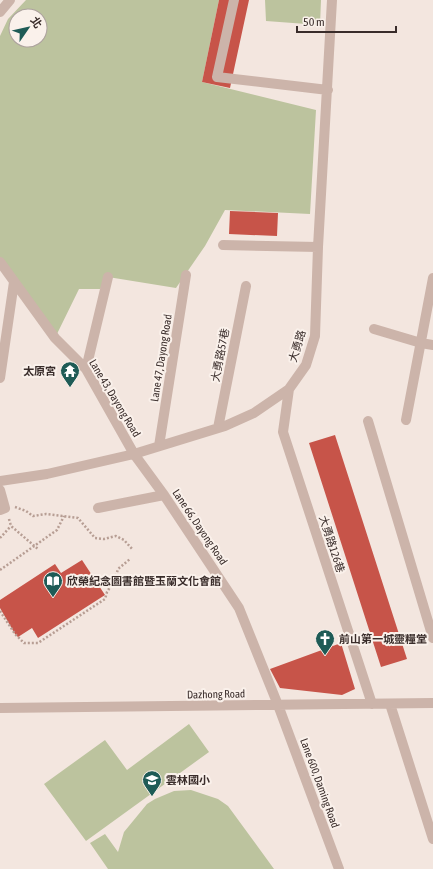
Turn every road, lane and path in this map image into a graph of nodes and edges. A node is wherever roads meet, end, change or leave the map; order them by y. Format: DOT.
graph roads {
  1 [pos="10,0"];
  2 [pos="234,0"];
  3 [pos="332,0"];
  4 [pos="0,12"];
  5 [pos="328,90"];
  6 [pos="223,245"];
  7 [pos="318,247"];
  8 [pos="0,262"];
  9 [pos="186,274"];
  10 [pos="108,277"];
  11 [pos="433,278"];
  12 [pos="14,282"];
  13 [pos="246,286"];
  14 [pos="374,329"];
  15 [pos="420,343"];
  16 [pos="433,345"];
  17 [pos="86,369"];
  18 [pos="0,378"];
  19 [pos="289,389"];
  20 [pos="406,420"];
  21 [pos="368,421"];
  22 [pos="218,428"];
  23 [pos="159,446"];
  24 [pos="134,454"];
  25 [pos="0,480"];
  26 [pos="0,490"];
  27 [pos="164,495"];
  28 [pos="98,508"];
  29 [pos="3,509"];
  30 [pos="64,516"];
  31 [pos="11,526"];
  32 [pos="0,538"];
  33 [pos="34,546"];
  34 [pos="38,549"];
  35 [pos="133,550"];
  36 [pos="130,559"];
  37 [pos="0,570"];
  38 [pos="0,611"];
  39 [pos="433,638"];
  40 [pos="433,703"];
  41 [pos="372,704"];
  42 [pos="390,704"];
  43 [pos="278,705"];
  44 [pos="0,708"];
  45 [pos="433,839"];
  46 [pos="339,869"];
  1 -- 4 [label="street"];
  2 -- 5 [label="street"];
  3 -- 5 [label="street, 大勇路"];
  5 -- 7 [label="street, 大勇路"];
  6 -- 7 [label="street"];
  7 -- 19 [label="street, 大勇路"];
  8 -- 12 [label="street, Lane 43, Dayong Road"];
  9 -- 23 [label="street, Lane 47, Dayong Road"];
  10 -- 17 [label="street"];
  11 -- 15 [label="street"];
  12 -- 17 [label="street, Lane 43, Dayong Road"];
  12 -- 18 [label="street"];
  13 -- 22 [label="street, 大勇路57巷"];
  14 -- 15 [label="street"];
  15 -- 16 [label="street"];
  15 -- 20 [label="street"];
  17 -- 24 [label="street, Lane 43, Dayong Road"];
  19 -- 22 [label="street, 大勇路"];
  19 -- 41 [label="street, 大勇路126巷"];
  21 -- 39 [label="street"];
  22 -- 23 [label="street, 大勇路"];
  23 -- 24 [label="street, 大勇路"];
  24 -- 25 [label="street, 大勇路"];
  24 -- 27 [label="street, Lane 66, Dayong Road"];
  26 -- 29 [label="street"];
  27 -- 28 [label="street"];
  27 -- 43 [label="street, Lane 66, Dayong Road"];
  29 -- 30 [label="path"];
  29 -- 31 [label="path"];
  30 -- 33 [label="path"];
  30 -- 35 [label="path"];
  31 -- 32 [label="path"];
  31 -- 33 [label="path"];
  33 -- 34 [label="path"];
  33 -- 37 [label="path"];
  36 -- 38 [label="path"];
  40 -- 42 [label="street, Dazhong Road"];
  41 -- 42 [label="street, Dazhong Road"];
  41 -- 43 [label="street, Dazhong Road"];
  42 -- 45 [label="street"];
  43 -- 44 [label="street, Dazhong Road"];
  43 -- 46 [label="street, Lane 600, Daming Road"];
}
